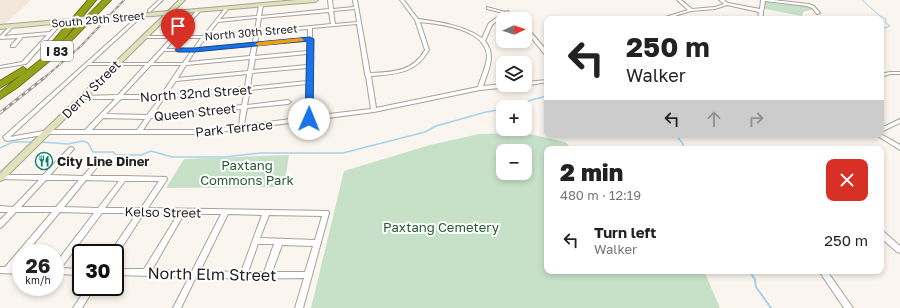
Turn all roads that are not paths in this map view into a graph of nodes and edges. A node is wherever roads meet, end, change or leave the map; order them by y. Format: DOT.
graph roads {
  1 [pos="92,0"];
  2 [pos="107,0"];
  3 [pos="161,0"];
  4 [pos="182,0"];
  5 [pos="315,0"];
  6 [pos="330,0"];
  7 [pos="355,0"];
  8 [pos="402,0"];
  9 [pos="679,0"];
  10 [pos="721,0"];
  11 [pos="763,0"];
  12 [pos="727,4"];
  13 [pos="261,5"];
  14 [pos="227,8"];
  15 [pos="356,8"];
  16 [pos="488,8"];
  17 [pos="199,10"];
  18 [pos="691,10"];
  19 [pos="149,11"];
  20 [pos="331,11"];
  21 [pos="762,11"];
  22 [pos="507,12"];
  23 [pos="169,13"];
  24 [pos="818,13"];
  25 [pos="670,16"];
  26 [pos="761,16"];
  27 [pos="259,17"];
  28 [pos="137,19"];
  29 [pos="417,20"];
  30 [pos="496,20"];
  31 [pos="216,21"];
  32 [pos="61,22"];
  33 [pos="358,22"];
  34 [pos="333,25"];
  35 [pos="12,26"];
  36 [pos="0,27"];
  37 [pos="310,27"];
  38 [pos="256,32"];
  39 [pos="51,33"];
  40 [pos="22,36"];
  41 [pos="532,36"];
  42 [pos="144,37"];
  43 [pos="174,37"];
  44 [pos="204,37"];
  45 [pos="0,38"];
  46 [pos="310,39"];
  47 [pos="483,41"];
  48 [pos="254,44"];
  49 [pos="13,46"];
  50 [pos="162,50"];
  51 [pos="194,50"];
  52 [pos="544,50"];
  53 [pos="310,52"];
  54 [pos="45,55"];
  55 [pos="253,58"];
  56 [pos="87,64"];
  57 [pos="117,64"];
  58 [pos="149,64"];
  59 [pos="184,64"];
  60 [pos="310,66"];
  61 [pos="0,67"];
  62 [pos="250,72"];
  63 [pos="900,73"];
  64 [pos="367,75"];
  65 [pos="884,75"];
  66 [pos="173,80"];
  67 [pos="544,81"];
  68 [pos="310,82"];
  69 [pos="532,83"];
  70 [pos="0,85"];
  71 [pos="496,86"];
  72 [pos="480,88"];
  73 [pos="248,89"];
  74 [pos="0,90"];
  75 [pos="0,96"];
  76 [pos="83,97"];
  77 [pos="119,97"];
  78 [pos="162,98"];
  79 [pos="288,102"];
  80 [pos="245,106"];
  81 [pos="374,110"];
  82 [pos="102,116"];
  83 [pos="149,117"];
  84 [pos="309,119"];
  85 [pos="900,121"];
  86 [pos="242,128"];
  87 [pos="884,129"];
  88 [pos="49,132"];
  89 [pos="87,132"];
  90 [pos="139,132"];
  91 [pos="884,138"];
  92 [pos="70,148"];
  93 [pos="900,148"];
  94 [pos="99,161"];
  95 [pos="44,177"];
  96 [pos="1,178"];
  97 [pos="85,178"];
  98 [pos="124,178"];
  99 [pos="0,209"];
  100 [pos="14,210"];
  101 [pos="57,211"];
  102 [pos="100,211"];
  103 [pos="142,212"];
  104 [pos="182,212"];
  105 [pos="225,212"];
  106 [pos="266,213"];
  107 [pos="0,224"];
  108 [pos="884,237"];
  109 [pos="255,242"];
  110 [pos="279,242"];
  111 [pos="317,243"];
  112 [pos="120,244"];
  113 [pos="900,250"];
  114 [pos="64,258"];
  115 [pos="3,270"];
  116 [pos="124,272"];
  117 [pos="147,272"];
  118 [pos="195,273"];
  119 [pos="308,274"];
  120 [pos="825,274"];
  121 [pos="242,276"];
  122 [pos="267,276"];
  123 [pos="85,296"];
  124 [pos="77,308"];
  125 [pos="178,308"];
  126 [pos="299,308"];
  127 [pos="849,308"];
  1 -- 54 [label="highway, I 83"];
  2 -- 75 [label="highway, I 83"];
  3 -- 19 [label="street"];
  4 -- 23 [label="street, Derry Street"];
  5 -- 13 [label="street, South 29th Street"];
  6 -- 20 [label="street"];
  7 -- 15 [label="street"];
  8 -- 29 [label="street"];
  9 -- 18 [label="street"];
  10 -- 12 [label="street"];
  11 -- 21 [label="street"];
  11 -- 24 [label="street"];
  12 -- 18 [label="street"];
  12 -- 21 [label="street"];
  13 -- 14 [label="street, South 29th Street"];
  13 -- 27 [label="street"];
  14 -- 17 [label="street, South 29th Street"];
  14 -- 31 [label="street"];
  15 -- 20 [label="street"];
  15 -- 33 [label="street"];
  16 -- 22 [label="street"];
  17 -- 23 [label="street, South 29th Street"];
  17 -- 43 [label="street"];
  18 -- 25 [label="street"];
  20 -- 27 [label="street"];
  20 -- 34 [label="street"];
  21 -- 26 [label="street"];
  23 -- 32 [label="street, South 29th Street, bridge"];
  23 -- 42 [label="street, Derry Street"];
  27 -- 31 [label="street"];
  27 -- 38 [label="street"];
  28 -- 56 [label="street"];
  29 -- 47 [label="street"];
  29 -- 64 [label="street"];
  30 -- 47 [label="street"];
  31 -- 44 [label="street"];
  32 -- 35 [label="street, South 29th Street"];
  32 -- 39 [label="street"];
  33 -- 34 [label="street, North 30th Street"];
  33 -- 64 [label="street"];
  34 -- 37 [label="street, North 30th Street"];
  35 -- 36 [label="street, South 29th Street"];
  35 -- 45 [label="street"];
  37 -- 38 [label="street, North 30th Street"];
  37 -- 46 [label="street"];
  38 -- 44 [label="street, North 30th Street"];
  38 -- 48 [label="street"];
  39 -- 40 [label="street"];
  39 -- 61 [label="street"];
  40 -- 45 [label="street"];
  40 -- 49 [label="street"];
  41 -- 52 [label="street"];
  42 -- 43 [label="street, North 30th Street"];
  42 -- 57 [label="street, Derry Street"];
  43 -- 44 [label="street, North 30th Street"];
  43 -- 50 [label="street"];
  44 -- 51 [label="street"];
  46 -- 48 [label="street"];
  46 -- 53 [label="street"];
  47 -- 72 [label="street"];
  48 -- 51 [label="street"];
  48 -- 55 [label="street"];
  50 -- 51 [label="street"];
  50 -- 58 [label="street"];
  51 -- 59 [label="street"];
  53 -- 55 [label="street"];
  53 -- 60 [label="street"];
  54 -- 70 [label="highway"];
  54 -- 74 [label="highway, I 83"];
  55 -- 59 [label="street"];
  55 -- 62 [label="street"];
  56 -- 57 [label="street"];
  56 -- 88 [label="street, Park Terrace"];
  57 -- 58 [label="street"];
  57 -- 76 [label="street, Derry Street"];
  58 -- 59 [label="street"];
  58 -- 77 [label="street"];
  59 -- 66 [label="street"];
  60 -- 62 [label="street"];
  60 -- 68 [label="street"];
  62 -- 66 [label="street"];
  62 -- 73 [label="street"];
  63 -- 65 [label="street"];
  64 -- 81 [label="street"];
  66 -- 78 [label="street"];
  67 -- 69 [label="street"];
  68 -- 73 [label="street, North 32nd Street"];
  68 -- 84 [label="street"];
  71 -- 72 [label="street, Park Terrace"];
  72 -- 81 [label="street, Park Terrace"];
  73 -- 78 [label="street, North 32nd Street"];
  73 -- 80 [label="street"];
  76 -- 77 [label="street, North 32nd Street"];
  76 -- 88 [label="street, Derry Street"];
  77 -- 78 [label="street, North 32nd Street"];
  77 -- 82 [label="street"];
  78 -- 83 [label="street"];
  79 -- 80 [label="street, Queen Street"];
  80 -- 83 [label="street, Queen Street"];
  80 -- 86 [label="street"];
  81 -- 84 [label="street, Park Terrace"];
  82 -- 83 [label="street, Queen Street"];
  82 -- 89 [label="street"];
  83 -- 90 [label="street"];
  84 -- 86 [label="street, Park Terrace"];
  85 -- 87 [label="street"];
  86 -- 90 [label="street, Park Terrace"];
  88 -- 89 [label="street, Park Terrace"];
  88 -- 96 [label="street, Derry Street"];
  89 -- 90 [label="street, Park Terrace"];
  91 -- 93 [label="street"];
  92 -- 95 [label="street"];
  94 -- 97 [label="street"];
  95 -- 96 [label="street"];
  95 -- 97 [label="street"];
  95 -- 100 [label="street"];
  97 -- 98 [label="street"];
  97 -- 101 [label="street"];
  98 -- 102 [label="street"];
  98 -- 103 [label="street"];
  99 -- 100 [label="street, Kelso Street"];
  100 -- 101 [label="street, Kelso Street"];
  100 -- 107 [label="street"];
  101 -- 102 [label="street, Kelso Street"];
  101 -- 115 [label="street"];
  102 -- 103 [label="street, Kelso Street"];
  102 -- 114 [label="street"];
  103 -- 104 [label="street, Kelso Street"];
  103 -- 112 [label="street"];
  104 -- 105 [label="street, Kelso Street"];
  104 -- 117 [label="street"];
  105 -- 106 [label="street, Kelso Street"];
  105 -- 118 [label="street"];
  106 -- 109 [label="street"];
  106 -- 111 [label="street, Kelso Street"];
  108 -- 113 [label="street"];
  109 -- 110 [label="street"];
  109 -- 121 [label="street"];
  110 -- 111 [label="street"];
  110 -- 122 [label="street"];
  111 -- 119 [label="street"];
  116 -- 117 [label="street, North Elm Street"];
  117 -- 118 [label="street, North Elm Street"];
  118 -- 121 [label="street, North Elm Street"];
  118 -- 125 [label="street"];
  119 -- 122 [label="street, North Elm Street"];
  119 -- 126 [label="street"];
  120 -- 127 [label="street"];
  121 -- 122 [label="street, North Elm Street"];
  123 -- 124 [label="street"];
}
